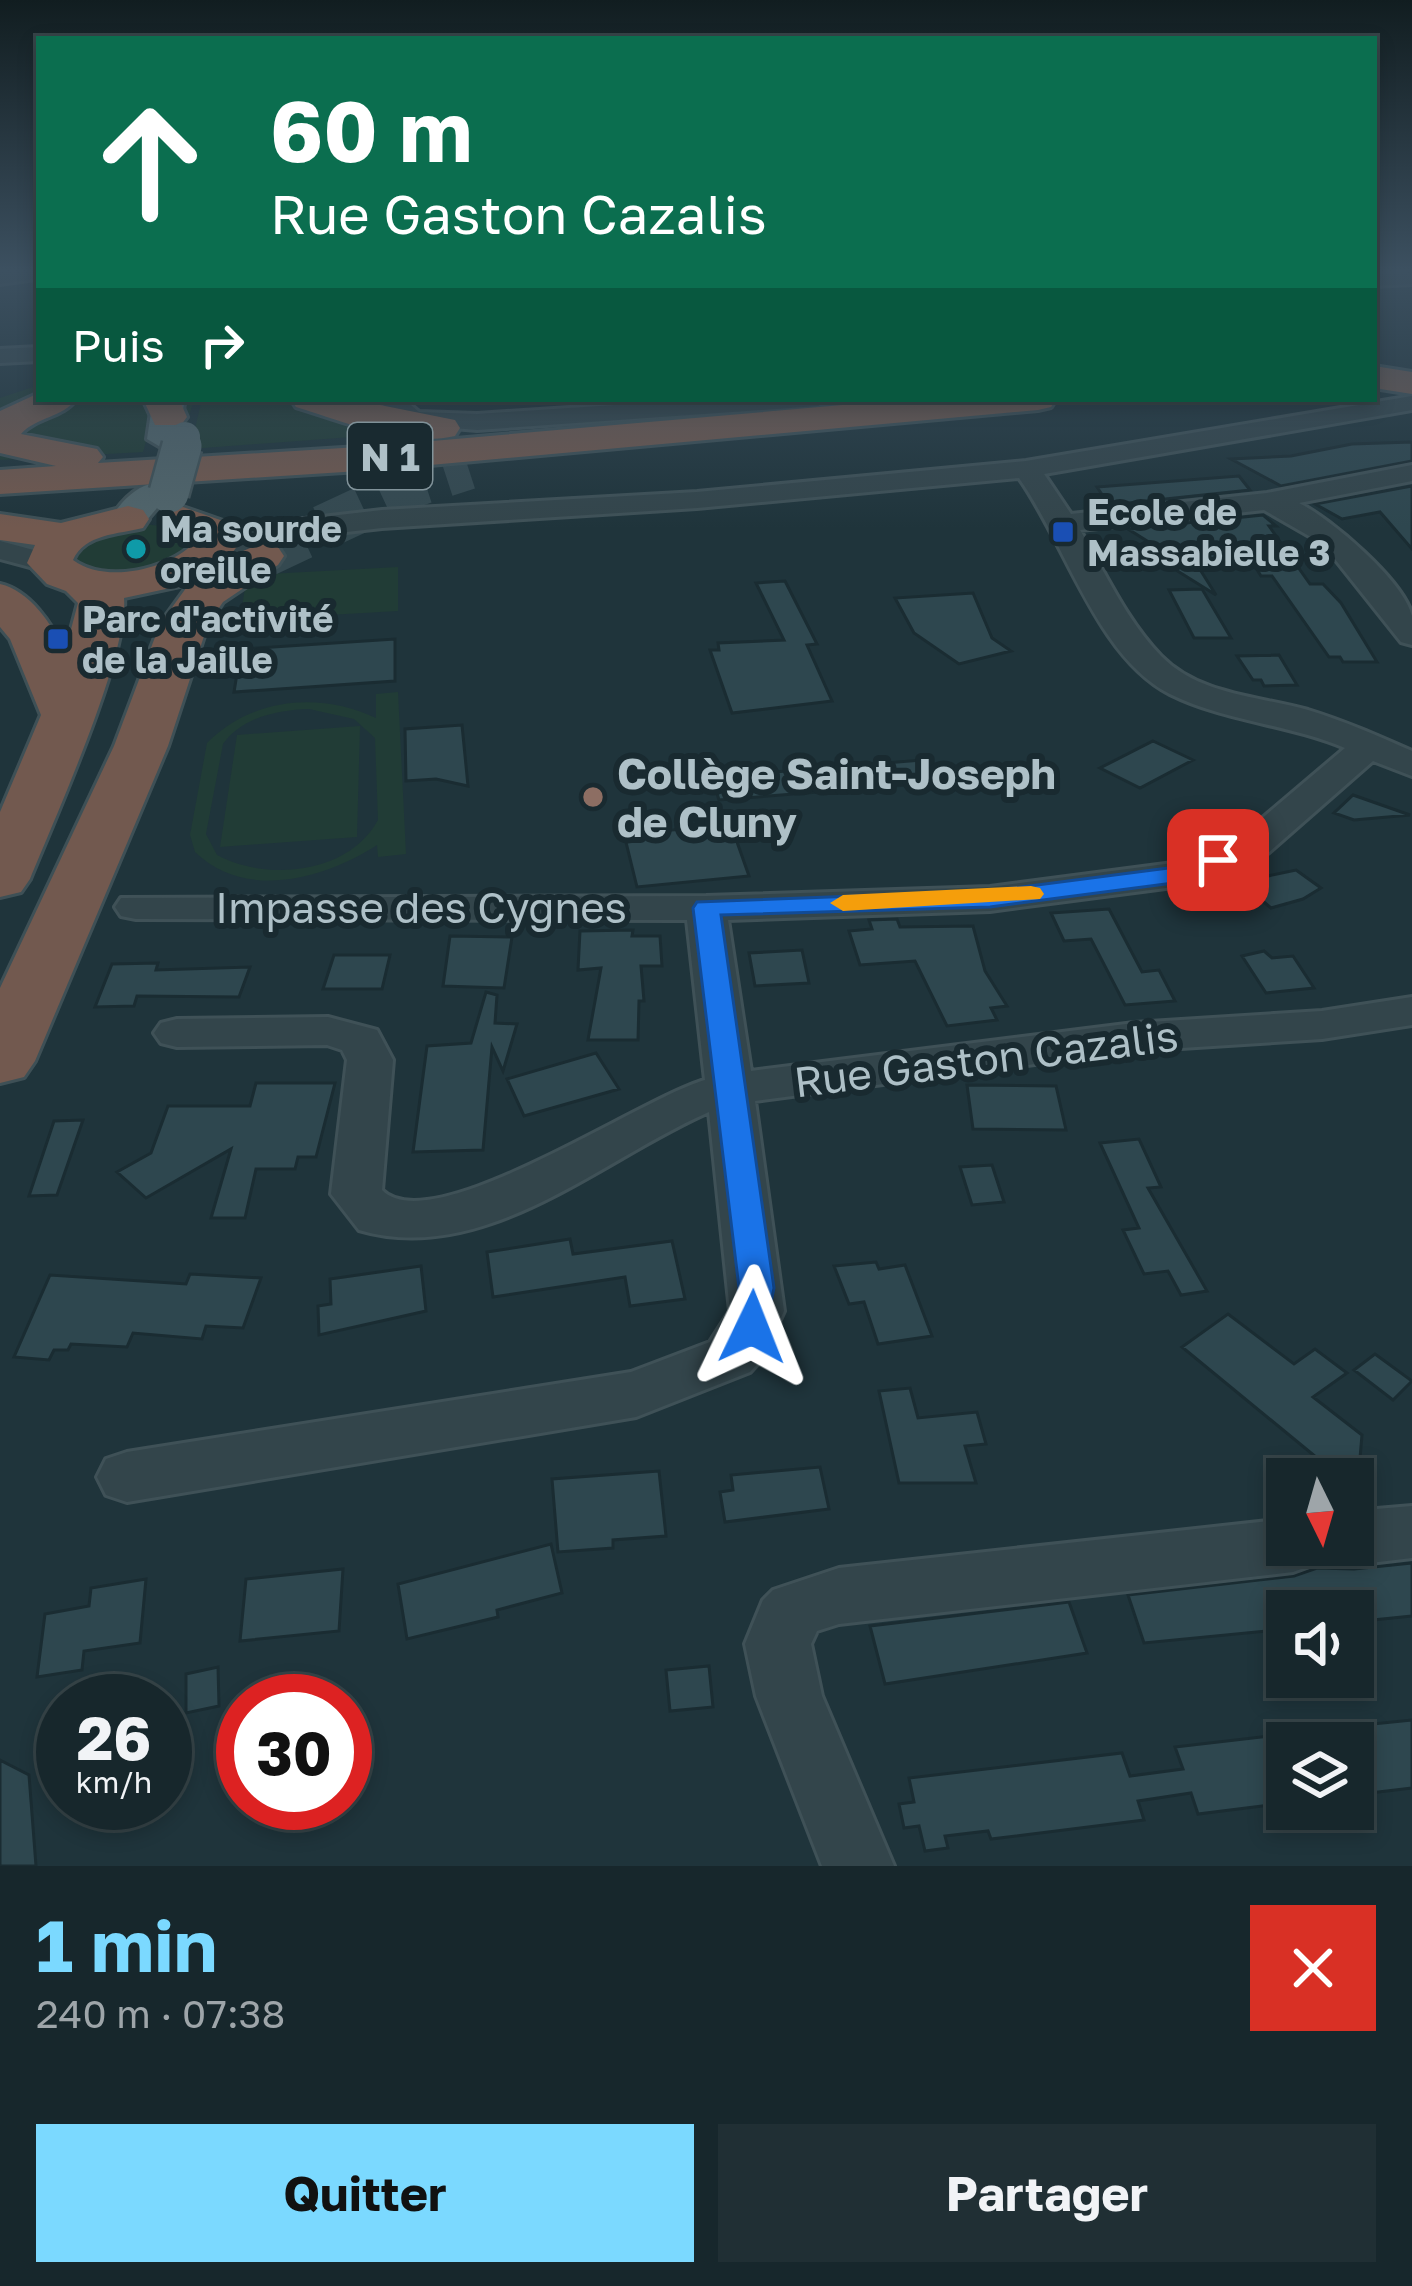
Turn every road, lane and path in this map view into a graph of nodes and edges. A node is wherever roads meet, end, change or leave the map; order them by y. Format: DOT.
graph roads {
  1 [pos="36,354"];
  2 [pos="1412,355"];
  3 [pos="1,356"];
  4 [pos="1377,358"];
  5 [pos="1412,368"];
  6 [pos="1397,390"];
  7 [pos="38,402"];
  8 [pos="52,402"];
  9 [pos="321,402"];
  10 [pos="393,402"];
  11 [pos="769,402"];
  12 [pos="857,402"];
  13 [pos="875,402"];
  14 [pos="998,402"];
  15 [pos="1346,402"];
  16 [pos="0,414"];
  17 [pos="173,415"];
  18 [pos="594,432"];
  19 [pos="468,467"];
  20 [pos="0,472"];
  21 [pos="1412,473"];
  22 [pos="0,482"];
  23 [pos="0,494"];
  24 [pos="1046,495"];
  25 [pos="1267,501"];
  26 [pos="179,523"];
  27 [pos="0,530"];
  28 [pos="0,550"];
  29 [pos="64,553"];
  30 [pos="0,598"];
  31 [pos="1412,635"];
  32 [pos="66,713"];
  33 [pos="1370,745"];
  34 [pos="1412,765"];
  35 [pos="0,879"];
  36 [pos="136,907"];
  37 [pos="706,908"];
  38 [pos="0,998"];
  39 [pos="1412,1011"];
  40 [pos="177,1033"];
  41 [pos="0,1061"];
  42 [pos="730,1089"];
  43 [pos="127,1478"];
  44 [pos="1412,1532"];
  45 [pos="1374,1536"];
  46 [pos="1266,1548"];
  47 [pos="858,1866"];
  1 -- 3 [label="street"];
  2 -- 4 [label="highway"];
  5 -- 6 [label="highway"];
  7 -- 16 [label="highway"];
  8 -- 18 [label="highway"];
  9 -- 18 [label="highway"];
  10 -- 11 [label="street"];
  12 -- 18 [label="highway"];
  13 -- 20 [label="highway, N 1"];
  14 -- 18 [label="highway, N 1"];
  15 -- 24 [label="street"];
  17 -- 26 [label="main road"];
  18 -- 19 [label="highway"];
  18 -- 26 [label="highway, N 1"];
  21 -- 25 [label="street"];
  22 -- 26 [label="highway, N 1"];
  23 -- 26 [label="highway"];
  24 -- 25 [label="street"];
  24 -- 26 [label="street"];
  24 -- 33 [label="street"];
  25 -- 31 [label="street"];
  26 -- 29 [label="highway"];
  26 -- 29 [label="highway"];
  26 -- 38 [label="highway"];
  26 -- 41 [label="highway"];
  27 -- 29 [label="highway"];
  28 -- 29 [label="street"];
  29 -- 32 [label="highway"];
  30 -- 32 [label="highway"];
  32 -- 35 [label="highway"];
  33 -- 34 [label="street"];
  33 -- 37 [label="street"];
  36 -- 37 [label="street, Impasse des Cygnes"];
  37 -- 42 [label="street"];
  39 -- 42 [label="street, Rue Gaston Cazalis"];
  40 -- 42 [label="street, Rue Gaston Cazalis"];
  42 -- 43 [label="street"];
  44 -- 45 [label="street"];
  46 -- 47 [label="street"];
}
